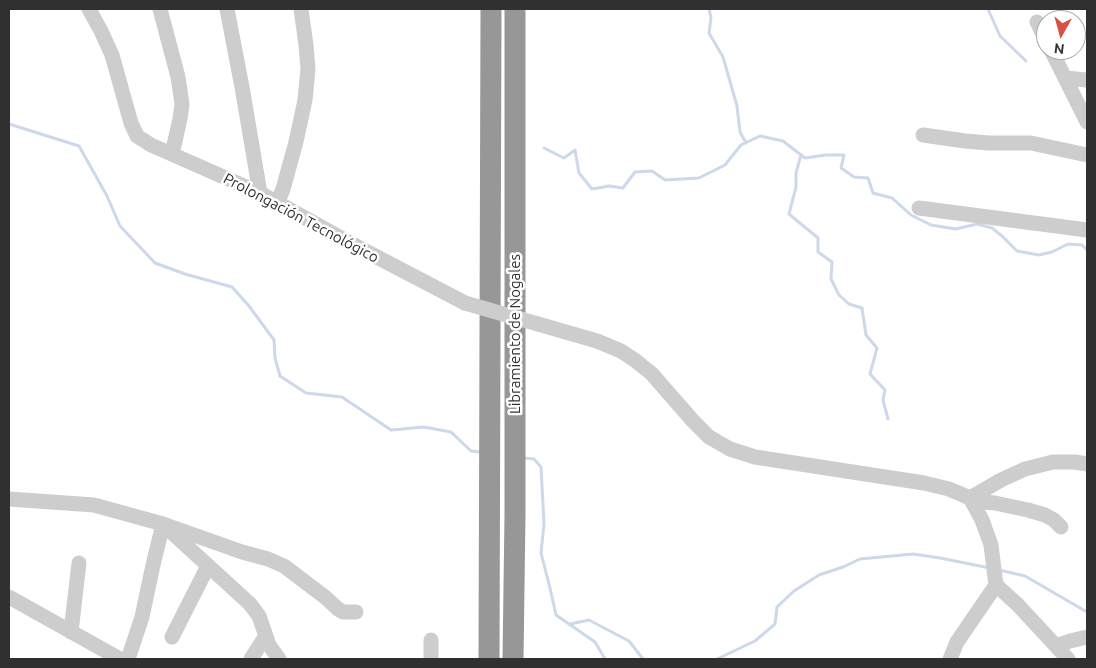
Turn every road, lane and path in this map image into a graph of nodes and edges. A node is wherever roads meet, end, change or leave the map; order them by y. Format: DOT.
graph roads {
  1 [pos="89,9"];
  2 [pos="160,9"];
  3 [pos="227,9"];
  4 [pos="300,9"];
  5 [pos="491,9"];
  6 [pos="515,9"];
  7 [pos="1056,60"];
  8 [pos="1065,78"];
  9 [pos="1087,80"];
  10 [pos="1087,122"];
  11 [pos="924,135"];
  12 [pos="172,154"];
  13 [pos="1087,155"];
  14 [pos="260,193"];
  15 [pos="278,202"];
  16 [pos="919,208"];
  17 [pos="1087,230"];
  18 [pos="1087,464"];
  19 [pos="9,498"];
  20 [pos="972,501"];
  21 [pos="163,524"];
  22 [pos="1061,527"];
  23 [pos="79,563"];
  24 [pos="208,566"];
  25 [pos="996,585"];
  26 [pos="9,597"];
  27 [pos="356,612"];
  28 [pos="71,632"];
  29 [pos="266,636"];
  30 [pos="172,637"];
  31 [pos="1087,637"];
  32 [pos="432,640"];
  33 [pos="1056,646"];
  34 [pos="120,659"];
  35 [pos="128,659"];
  36 [pos="251,659"];
  37 [pos="279,659"];
  38 [pos="431,659"];
  39 [pos="489,659"];
  40 [pos="513,659"];
  41 [pos="950,659"];
  42 [pos="1068,659"];
  1 -- 12 [label="street, Prolongación Tecnológico"];
  2 -- 12 [label="street"];
  3 -- 14 [label="street"];
  4 -- 15 [label="street"];
  5 -- 39 [label="highway, Libramiento de Nogales"];
  6 -- 40 [label="highway, Libramiento de Nogales"];
  7 -- 8 [label="street"];
  8 -- 9 [label="street"];
  8 -- 10 [label="street"];
  11 -- 13 [label="street"];
  12 -- 14 [label="street, Prolongación Tecnológico"];
  14 -- 15 [label="street, Prolongación Tecnológico"];
  15 -- 20 [label="street, Prolongación Tecnológico, bridge"];
  16 -- 17 [label="street"];
  18 -- 20 [label="street"];
  19 -- 21 [label="street"];
  20 -- 22 [label="street, Prolongación Tecnológico"];
  20 -- 25 [label="street"];
  21 -- 24 [label="street"];
  21 -- 27 [label="street"];
  21 -- 35 [label="street"];
  23 -- 28 [label="street"];
  24 -- 29 [label="street"];
  24 -- 30 [label="street"];
  25 -- 33 [label="street"];
  25 -- 41 [label="street"];
  26 -- 28 [label="street"];
  28 -- 34 [label="street"];
  29 -- 36 [label="street"];
  29 -- 37 [label="street"];
  31 -- 33 [label="street"];
  32 -- 38 [label="street"];
  33 -- 42 [label="street"];
}
